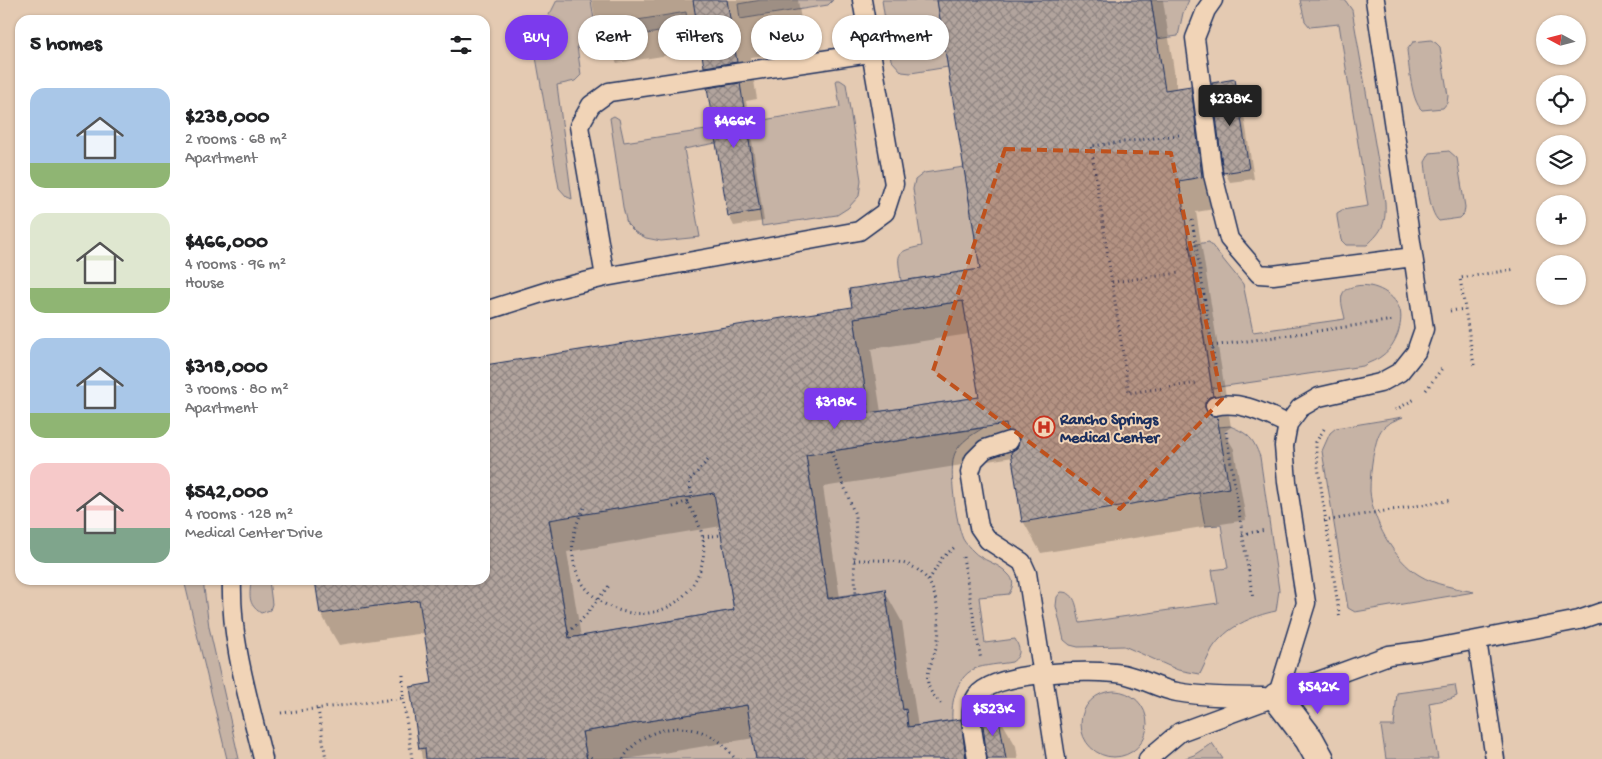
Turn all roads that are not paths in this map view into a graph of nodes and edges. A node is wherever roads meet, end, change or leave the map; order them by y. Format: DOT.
graph roads {
  1 [pos="862,0"];
  2 [pos="1213,0"];
  3 [pos="1375,0"];
  4 [pos="864,15"];
  5 [pos="832,59"];
  6 [pos="871,60"];
  7 [pos="1412,257"];
  8 [pos="605,277"];
  9 [pos="490,309"];
  10 [pos="1218,406"];
  11 [pos="1288,424"];
  12 [pos="1009,441"];
  13 [pos="232,585"];
  14 [pos="1601,616"];
  15 [pos="1477,640"];
  16 [pos="1042,674"];
  17 [pos="1277,697"];
  18 [pos="263,759"];
  19 [pos="977,759"];
  20 [pos="1056,759"];
  21 [pos="1148,759"];
  22 [pos="1320,759"];
  23 [pos="1495,759"];
  1 -- 4 [label="lane"];
  2 -- 7 [label="lane"];
  3 -- 7 [label="lane"];
  5 -- 8 [label="lane"];
  6 -- 8 [label="lane"];
  7 -- 11 [label="lane"];
  8 -- 9 [label="lane"];
  10 -- 11 [label="lane"];
  11 -- 17 [label="lane"];
  12 -- 16 [label="lane"];
  13 -- 18 [label="lane"];
  14 -- 15 [label="lane"];
  15 -- 17 [label="lane"];
  15 -- 23 [label="lane"];
  16 -- 17 [label="lane"];
  16 -- 19 [label="lane"];
  16 -- 20 [label="lane"];
  17 -- 21 [label="lane"];
  17 -- 22 [label="street"];
}
